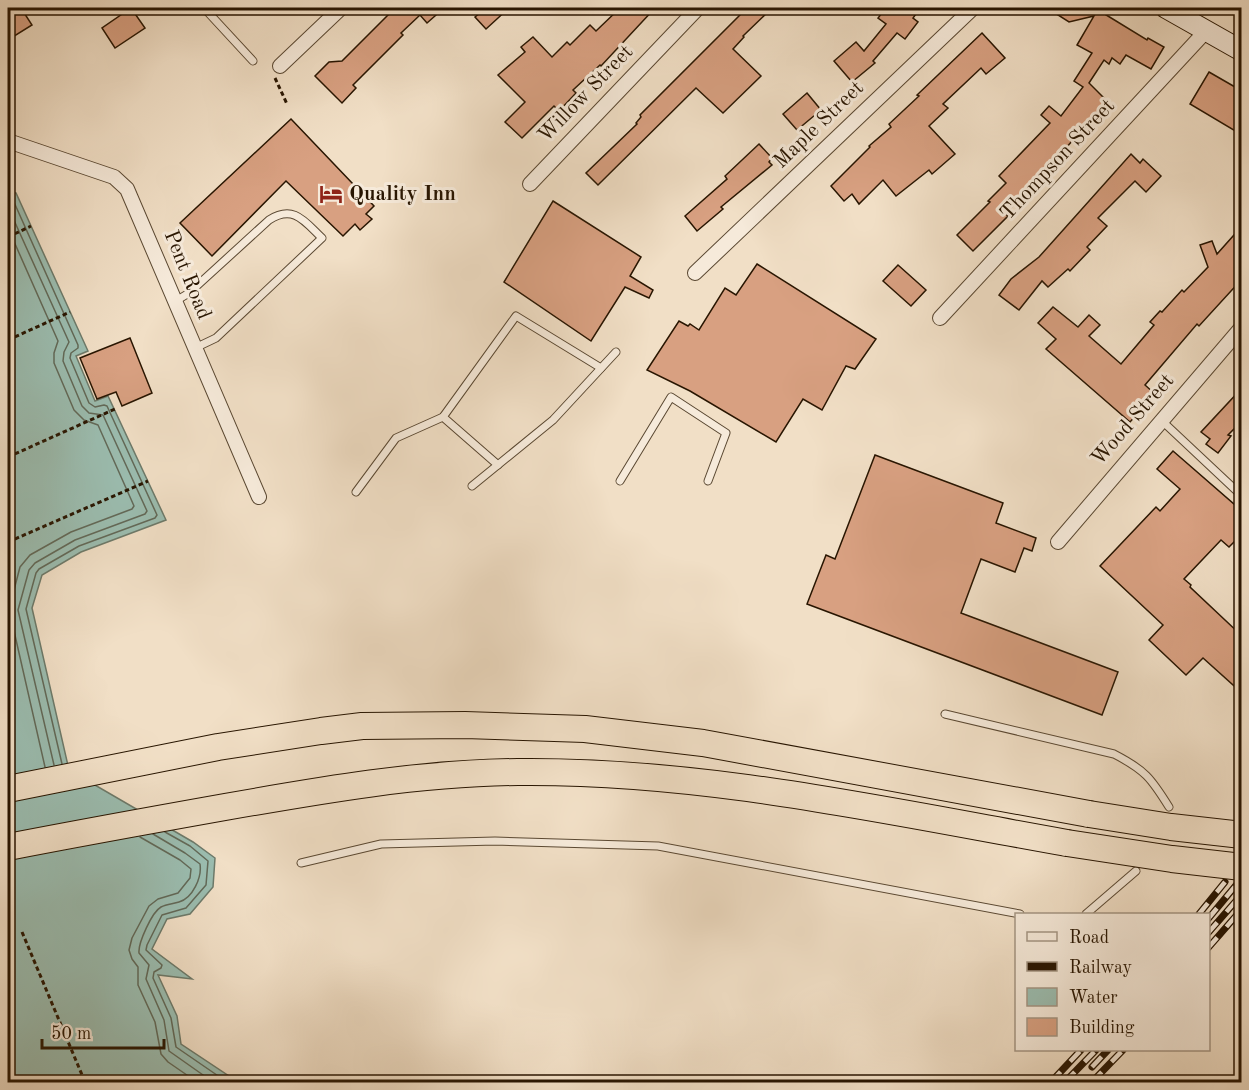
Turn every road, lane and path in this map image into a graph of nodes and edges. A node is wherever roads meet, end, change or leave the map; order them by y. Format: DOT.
graph roads {
  1 [pos="204,8"];
  2 [pos="341,8"];
  3 [pos="698,8"];
  4 [pos="972,8"];
  5 [pos="1166,8"];
  6 [pos="1206,30"];
  7 [pos="1242,51"];
  8 [pos="252,61"];
  9 [pos="280,66"];
  10 [pos="8,141"];
  11 [pos="530,184"];
  12 [pos="31,226"];
  13 [pos="8,237"];
  14 [pos="695,273"];
  15 [pos="174,302"];
  16 [pos="70,312"];
  17 [pos="940,318"];
  18 [pos="1242,327"];
  19 [pos="8,340"];
  20 [pos="195,348"];
  21 [pos="616,351"];
  22 [pos="601,368"];
  23 [pos="115,409"];
  24 [pos="443,417"];
  25 [pos="1161,420"];
  26 [pos="8,457"];
  27 [pos="498,465"];
  28 [pos="148,481"];
  29 [pos="620,481"];
  30 [pos="708,481"];
  31 [pos="472,486"];
  32 [pos="356,492"];
  33 [pos="1242,496"];
  34 [pos="259,497"];
  35 [pos="8,542"];
  36 [pos="1058,542"];
  37 [pos="945,714"];
  38 [pos="8,789"];
  39 [pos="1169,807"];
  40 [pos="1242,835"];
  41 [pos="8,847"];
  42 [pos="301,863"];
  43 [pos="1242,867"];
  44 [pos="1136,872"];
  45 [pos="1088,913"];
  46 [pos="1015,914"];
  47 [pos="22,932"];
  48 [pos="85,1083"];
  1 -- 8 [label="lane"];
  2 -- 9 [label="street"];
  3 -- 11 [label="street, Willow Street"];
  4 -- 14 [label="street, Maple Street"];
  5 -- 6 [label="main road"];
  6 -- 7 [label="main road"];
  6 -- 17 [label="street, Thompson Street"];
  10 -- 15 [label="street, Pent Road"];
  12 -- 13 [label="path"];
  15 -- 20 [label="street, Pent Road"];
  15 -- 20 [label="lane"];
  16 -- 19 [label="path"];
  18 -- 25 [label="street, Wood Street"];
  20 -- 34 [label="street, Pent Road"];
  21 -- 22 [label="lane"];
  22 -- 24 [label="lane"];
  22 -- 27 [label="lane"];
  23 -- 26 [label="path"];
  24 -- 27 [label="lane"];
  24 -- 32 [label="lane"];
  25 -- 33 [label="lane"];
  25 -- 36 [label="street, Wood Street"];
  27 -- 31 [label="lane"];
  28 -- 35 [label="path"];
  29 -- 30 [label="lane"];
  37 -- 39 [label="lane"];
  38 -- 40 [label="highway, bridge"];
  41 -- 43 [label="highway, bridge"];
  42 -- 46 [label="lane"];
  44 -- 45 [label="lane"];
  47 -- 48 [label="path"];
}
